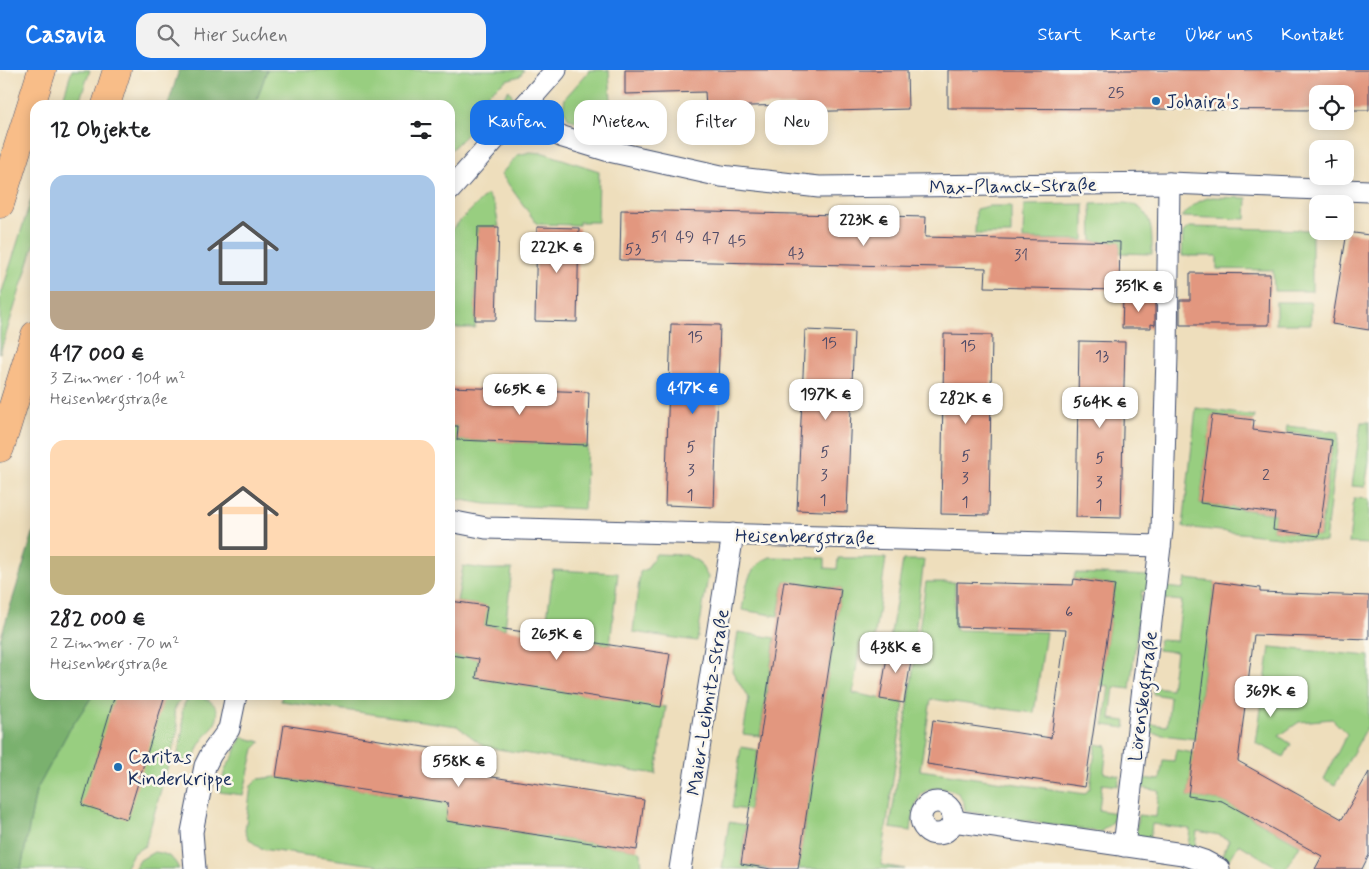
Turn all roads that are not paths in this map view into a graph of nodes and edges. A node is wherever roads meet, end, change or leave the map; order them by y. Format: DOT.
graph roads {
  1 [pos="42,70"];
  2 [pos="117,70"];
  3 [pos="556,70"];
  4 [pos="33,100"];
  5 [pos="108,100"];
  6 [pos="530,100"];
  7 [pos="30,108"];
  8 [pos="564,137"];
  9 [pos="490,145"];
  10 [pos="1169,183"];
  11 [pos="455,184"];
  12 [pos="1369,191"];
  13 [pos="0,204"];
  14 [pos="30,351"];
  15 [pos="0,448"];
  16 [pos="455,523"];
  17 [pos="733,534"];
  18 [pos="1160,546"];
  19 [pos="235,700"];
  20 [pos="953,822"];
  21 [pos="1124,846"];
  22 [pos="195,869"];
  23 [pos="680,869"];
  24 [pos="1219,869"];
  1 -- 4 [label="highway"];
  2 -- 5 [label="highway"];
  3 -- 6 [label="street"];
  7 -- 13 [label="highway"];
  8 -- 10 [label="street, Max-Planck-Straße"];
  9 -- 11 [label="street"];
  10 -- 12 [label="street, Max-Planck-Straße"];
  10 -- 18 [label="street, Lörenskogstraße"];
  14 -- 15 [label="highway"];
  16 -- 17 [label="street, Heisenbergstraße"];
  17 -- 18 [label="street, Heisenbergstraße"];
  17 -- 23 [label="street, Maier-Leibnitz-Straße"];
  18 -- 21 [label="street, Lörenskogstraße"];
  19 -- 22 [label="street"];
  20 -- 21 [label="street"];
  21 -- 24 [label="street"];
}
